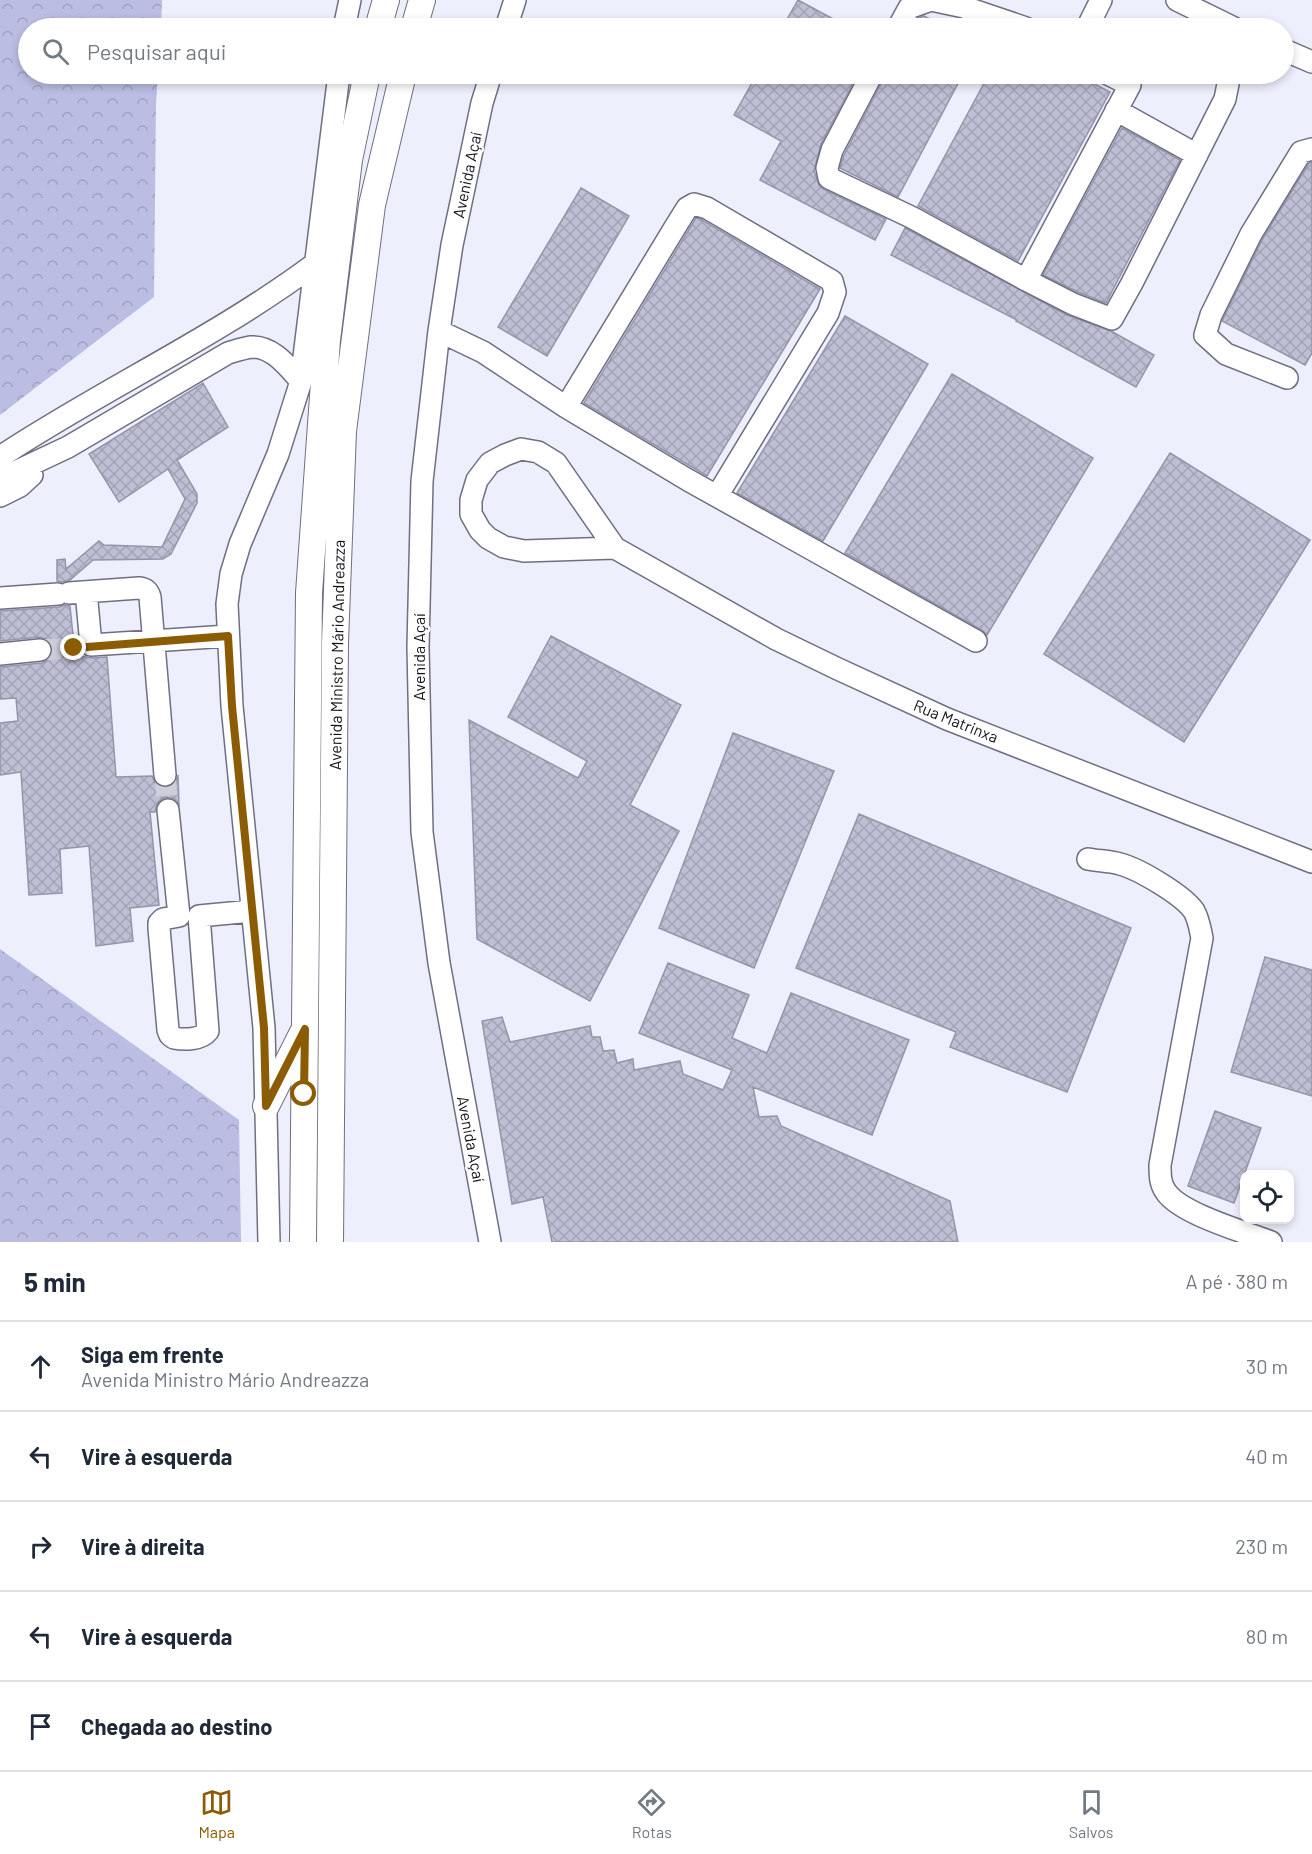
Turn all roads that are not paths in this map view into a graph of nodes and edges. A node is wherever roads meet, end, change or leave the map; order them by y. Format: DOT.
graph roads {
  1 [pos="350,0"];
  2 [pos="386,0"];
  3 [pos="422,0"];
  4 [pos="515,0"];
  5 [pos="931,0"];
  6 [pos="1101,0"];
  7 [pos="1177,0"];
  8 [pos="346,18"];
  9 [pos="381,18"];
  10 [pos="417,18"];
  11 [pos="509,18"];
  12 [pos="904,18"];
  13 [pos="996,18"];
  14 [pos="1092,18"];
  15 [pos="1214,18"];
  16 [pos="1294,54"];
  17 [pos="1312,62"];
  18 [pos="339,84"];
  19 [pos="365,84"];
  20 [pos="401,84"];
  21 [pos="489,84"];
  22 [pos="867,84"];
  23 [pos="1130,84"];
  24 [pos="1228,84"];
  25 [pos="1116,110"];
  26 [pos="1312,149"];
  27 [pos="1197,155"];
  28 [pos="339,159"];
  29 [pos="372,205"];
  30 [pos="316,262"];
  31 [pos="1026,280"];
  32 [pos="220,326"];
  33 [pos="439,331"];
  34 [pos="228,353"];
  35 [pos="1287,378"];
  36 [pos="301,381"];
  37 [pos="566,407"];
  38 [pos="55,423"];
  39 [pos="68,447"];
  40 [pos="0,457"];
  41 [pos="48,457"];
  42 [pos="0,479"];
  43 [pos="0,496"];
  44 [pos="717,496"];
  45 [pos="615,548"];
  46 [pos="72,593"];
  47 [pos="0,598"];
  48 [pos="228,636"];
  49 [pos="976,641"];
  50 [pos="154,642"];
  51 [pos="40,651"];
  52 [pos="0,654"];
  53 [pos="165,775"];
  54 [pos="168,810"];
  55 [pos="1088,859"];
  56 [pos="1312,862"];
  57 [pos="252,911"];
  58 [pos="189,916"];
  59 [pos="305,1029"];
  60 [pos="266,1106"];
  61 [pos="269,1242"];
  62 [pos="303,1242"];
  63 [pos="330,1242"];
  64 [pos="490,1242"];
  65 [pos="1271,1242"];
  1 -- 8 [label="street"];
  2 -- 9 [label="main road"];
  3 -- 10 [label="main road"];
  4 -- 11 [label="street"];
  5 -- 12 [label="street"];
  5 -- 13 [label="street"];
  6 -- 14 [label="street"];
  7 -- 15 [label="street"];
  16 -- 17 [label="street"];
  18 -- 28 [label="street"];
  19 -- 28 [label="main road, Avenida Ministro Mário Andreazza"];
  20 -- 29 [label="main road, Avenida Ministro Mário Andreazza"];
  21 -- 33 [label="street, Avenida Açaí"];
  22 -- 31 [label="street"];
  23 -- 25 [label="street"];
  24 -- 27 [label="street"];
  25 -- 27 [label="street"];
  25 -- 31 [label="street"];
  26 -- 35 [label="street"];
  27 -- 31 [label="street"];
  28 -- 29 [label="main road"];
  28 -- 30 [label="street, Avenida Ministro Mário Andreazza"];
  28 -- 59 [label="main road, Avenida Ministro Mário Andreazza"];
  29 -- 63 [label="main road, Avenida Ministro Mário Andreazza"];
  30 -- 32 [label="street"];
  30 -- 36 [label="street, Avenida Ministro Mário Andreazza"];
  32 -- 34 [label="street"];
  32 -- 38 [label="street"];
  33 -- 37 [label="street"];
  33 -- 64 [label="street, Avenida Açaí"];
  34 -- 36 [label="street"];
  34 -- 39 [label="street"];
  36 -- 48 [label="street, Avenida Ministro Mário Andreazza"];
  37 -- 44 [label="street"];
  37 -- 44 [label="street"];
  38 -- 39 [label="street"];
  38 -- 40 [label="street"];
  39 -- 41 [label="street"];
  41 -- 42 [label="street"];
  41 -- 43 [label="street"];
  44 -- 49 [label="street"];
  45 -- 45 [label="street, Rua Matrinxa"];
  45 -- 56 [label="street, Rua Matrinxa"];
  46 -- 47 [label="street"];
  46 -- 50 [label="street"];
  46 -- 50 [label="street"];
  48 -- 50 [label="street"];
  48 -- 57 [label="street, Avenida Ministro Mário Andreazza"];
  50 -- 53 [label="street"];
  51 -- 52 [label="street"];
  54 -- 58 [label="street"];
  55 -- 65 [label="street"];
  57 -- 58 [label="street"];
  57 -- 60 [label="street, Avenida Ministro Mário Andreazza"];
  58 -- 58 [label="street"];
  59 -- 60 [label="main road"];
  59 -- 62 [label="main road, Avenida Ministro Mário Andreazza"];
  60 -- 61 [label="street, Avenida Ministro Mário Andreazza"];
}
